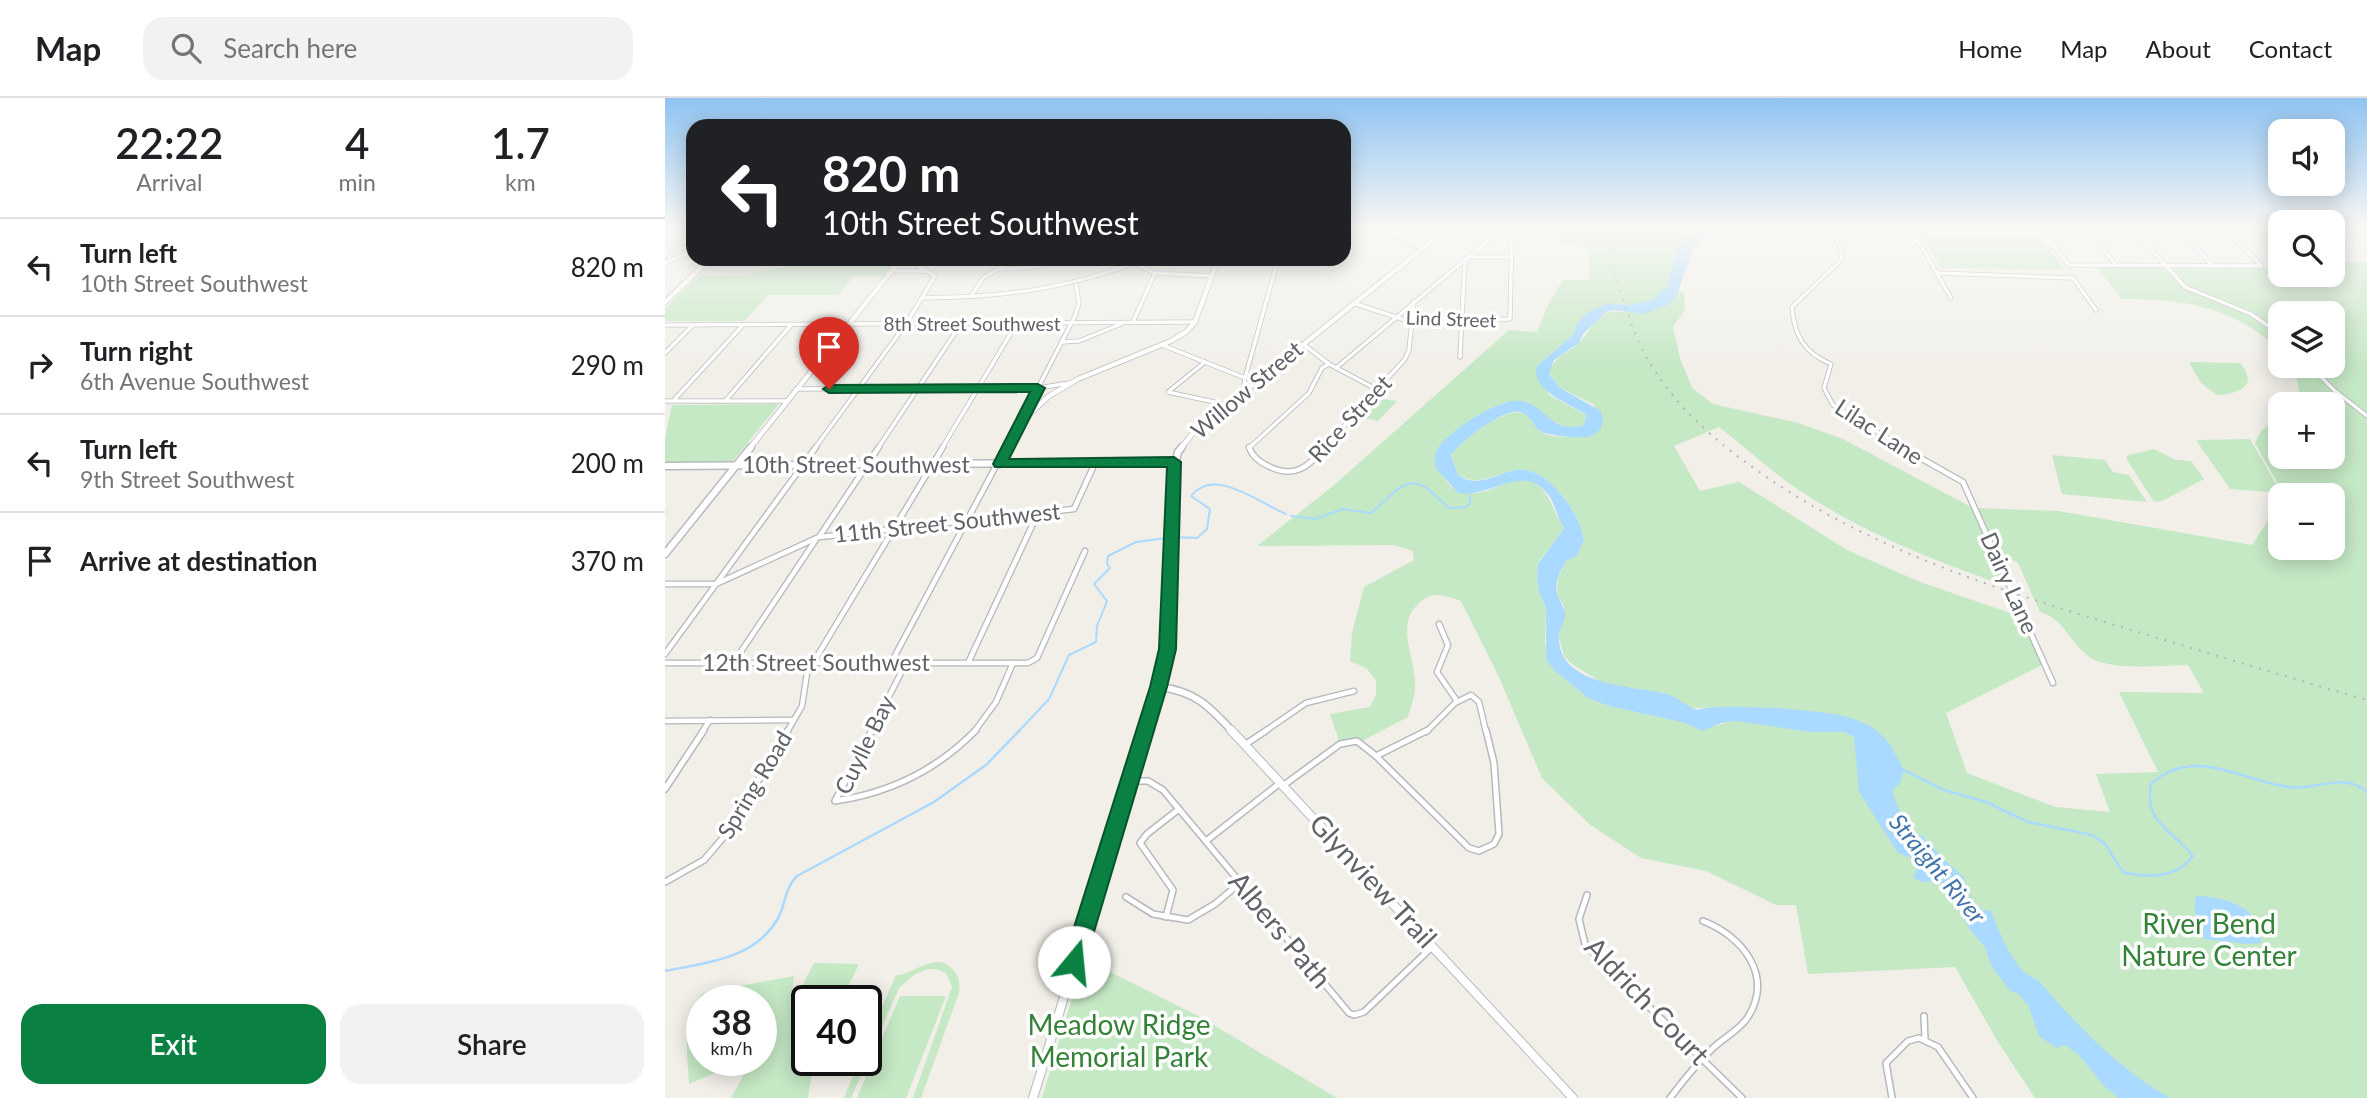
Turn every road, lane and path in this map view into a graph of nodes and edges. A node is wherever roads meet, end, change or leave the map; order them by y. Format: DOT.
graph roads {
  1 [pos="1154,275"];
  2 [pos="693,276"];
  3 [pos="888,276"];
  4 [pos="935,276"];
  5 [pos="987,276"];
  6 [pos="1102,276"];
  7 [pos="1193,276"];
  8 [pos="1212,276"];
  9 [pos="1273,276"];
  10 [pos="1388,276"];
  11 [pos="1444,276"];
  12 [pos="1465,276"];
  13 [pos="1511,276"];
  14 [pos="1824,276"];
  15 [pos="1938,276"];
  16 [pos="2009,276"];
  17 [pos="2173,276"];
  18 [pos="1076,285"];
  19 [pos="970,297"];
  20 [pos="922,298"];
  21 [pos="1951,298"];
  22 [pos="1413,301"];
  23 [pos="665,302"];
  24 [pos="1353,303"];
  25 [pos="2096,310"];
  26 [pos="1394,317"];
  27 [pos="1412,321"];
  28 [pos="1462,321"];
  29 [pos="1125,322"];
  30 [pos="1133,322"];
  31 [pos="1195,322"];
  32 [pos="1017,323"];
  33 [pos="1072,323"];
  34 [pos="848,324"];
  35 [pos="906,324"];
  36 [pos="961,324"];
  37 [pos="665,325"];
  38 [pos="693,325"];
  39 [pos="743,325"];
  40 [pos="791,325"];
  41 [pos="2268,326"];
  42 [pos="1062,342"];
  43 [pos="1303,344"];
  44 [pos="1162,345"];
  45 [pos="665,353"];
  46 [pos="1459,358"];
  47 [pos="1205,362"];
  48 [pos="1329,364"];
  49 [pos="1336,368"];
  50 [pos="1244,378"];
  51 [pos="2322,378"];
  52 [pos="1070,383"];
  53 [pos="978,388"];
  54 [pos="1038,388"];
  55 [pos="1247,388"];
  56 [pos="796,389"];
  57 [pos="859,389"];
  58 [pos="918,389"];
  59 [pos="1376,389"];
  60 [pos="665,401"];
  61 [pos="673,401"];
  62 [pos="725,401"];
  63 [pos="786,401"];
  64 [pos="1227,405"];
  65 [pos="2367,416"];
  66 [pos="1019,426"];
  67 [pos="1174,462"];
  68 [pos="1095,463"];
  69 [pos="932,464"];
  70 [pos="998,464"];
  71 [pos="867,465"];
  72 [pos="665,466"];
  73 [pos="734,466"];
  74 [pos="803,466"];
  75 [pos="1963,482"];
  76 [pos="1038,513"];
  77 [pos="966,521"];
  78 [pos="893,529"];
  79 [pos="817,539"];
  80 [pos="1085,551"];
  81 [pos="665,554"];
  82 [pos="665,584"];
  83 [pos="716,584"];
  84 [pos="1439,624"];
  85 [pos="665,654"];
  86 [pos="665,663"];
  87 [pos="734,663"];
  88 [pos="891,663"];
  89 [pos="906,663"];
  90 [pos="968,663"];
  91 [pos="1013,663"];
  92 [pos="812,664"];
  93 [pos="2053,684"];
  94 [pos="1159,687"];
  95 [pos="1354,691"];
  96 [pos="1457,701"];
  97 [pos="710,720"];
  98 [pos="794,720"];
  99 [pos="665,721"];
  100 [pos="1246,744"];
  101 [pos="1376,756"];
  102 [pos="1129,781"];
  103 [pos="1282,784"];
  104 [pos="665,789"];
  105 [pos="1179,809"];
  106 [pos="1206,841"];
  107 [pos="665,882"];
  108 [pos="1240,883"];
  109 [pos="1587,895"];
  110 [pos="1126,897"];
  111 [pos="1166,917"];
  112 [pos="1703,921"];
  113 [pos="1433,946"];
  114 [pos="1924,1016"];
  115 [pos="1925,1039"];
  116 [pos="1702,1059"];
  117 [pos="1033,1098"];
  118 [pos="1573,1098"];
  119 [pos="1670,1098"];
  120 [pos="1742,1098"];
  121 [pos="1892,1098"];
  122 [pos="1973,1098"];
  1 -- 30 [label="street"];
  2 -- 23 [label="street"];
  3 -- 34 [label="street"];
  4 -- 20 [label="street"];
  5 -- 19 [label="street"];
  6 -- 18 [label="street"];
  7 -- 8 [label="street"];
  8 -- 31 [label="street"];
  9 -- 50 [label="street"];
  10 -- 24 [label="street, Willow Street"];
  11 -- 22 [label="street"];
  12 -- 28 [label="street"];
  13 -- 28 [label="street, Lind Street"];
  14 -- 75 [label="street, Lilac Lane"];
  15 -- 21 [label="street"];
  16 -- 25 [label="street"];
  17 -- 41 [label="street"];
  18 -- 19 [label="street"];
  18 -- 33 [label="street"];
  19 -- 20 [label="street"];
  20 -- 35 [label="street"];
  22 -- 26 [label="street"];
  22 -- 27 [label="street, Rice Street"];
  24 -- 26 [label="street, Lind Street"];
  24 -- 43 [label="street, Willow Street"];
  26 -- 27 [label="street, Lind Street"];
  26 -- 49 [label="street"];
  27 -- 28 [label="street, Lind Street"];
  27 -- 59 [label="street, Rice Street"];
  28 -- 46 [label="street"];
  29 -- 30 [label="street, 8th Street Southwest"];
  29 -- 33 [label="street, 8th Street Southwest"];
  29 -- 42 [label="street"];
  30 -- 31 [label="street, 8th Street Southwest"];
  31 -- 44 [label="street"];
  32 -- 33 [label="street, 8th Street Southwest"];
  32 -- 36 [label="street, 8th Street Southwest"];
  32 -- 53 [label="street, Spring Road"];
  33 -- 42 [label="street"];
  34 -- 35 [label="street, 8th Street Southwest"];
  34 -- 40 [label="street, 8th Street Southwest"];
  34 -- 56 [label="street"];
  35 -- 36 [label="street, 8th Street Southwest"];
  35 -- 57 [label="street"];
  36 -- 58 [label="street"];
  37 -- 38 [label="street, 8th Street Southwest"];
  38 -- 39 [label="street, 8th Street Southwest"];
  38 -- 45 [label="street"];
  39 -- 40 [label="street, 8th Street Southwest"];
  39 -- 61 [label="street"];
  40 -- 62 [label="street"];
  42 -- 54 [label="street"];
  43 -- 48 [label="street"];
  43 -- 55 [label="street, Willow Street"];
  44 -- 47 [label="street"];
  44 -- 52 [label="street"];
  47 -- 50 [label="street"];
  47 -- 64 [label="street"];
  48 -- 49 [label="street"];
  48 -- 59 [label="street, Rice Street"];
  49 -- 59 [label="street"];
  50 -- 55 [label="street"];
  51 -- 65 [label="street"];
  52 -- 54 [label="street"];
  52 -- 66 [label="street"];
  53 -- 54 [label="street"];
  53 -- 58 [label="street"];
  53 -- 69 [label="street, Spring Road"];
  54 -- 66 [label="street"];
  55 -- 64 [label="street, Willow Street"];
  56 -- 57 [label="street"];
  56 -- 63 [label="street"];
  57 -- 58 [label="street"];
  57 -- 74 [label="street"];
  58 -- 71 [label="street"];
  60 -- 61 [label="street"];
  61 -- 62 [label="street"];
  62 -- 63 [label="street"];
  63 -- 73 [label="street"];
  64 -- 67 [label="street, Willow Street"];
  66 -- 70 [label="street"];
  67 -- 68 [label="street, 10th Street Southwest"];
  67 -- 94 [label="street, Willow Street"];
  68 -- 70 [label="street, 10th Street Southwest"];
  68 -- 76 [label="street, 11th Street Southwest"];
  69 -- 70 [label="street, 10th Street Southwest"];
  69 -- 71 [label="street, 10th Street Southwest"];
  69 -- 78 [label="street, Spring Road"];
  70 -- 77 [label="street"];
  71 -- 74 [label="street, 10th Street Southwest"];
  71 -- 79 [label="street"];
  72 -- 73 [label="street, 10th Street Southwest"];
  73 -- 74 [label="street, 10th Street Southwest"];
  73 -- 81 [label="street"];
  74 -- 83 [label="street"];
  75 -- 93 [label="street, Dairy Lane"];
  76 -- 77 [label="street, 11th Street Southwest"];
  76 -- 90 [label="street"];
  77 -- 78 [label="street, 11th Street Southwest"];
  77 -- 88 [label="street"];
  78 -- 79 [label="street, 11th Street Southwest"];
  78 -- 92 [label="street, Spring Road"];
  79 -- 83 [label="street, 11th Street Southwest"];
  79 -- 87 [label="street"];
  80 -- 91 [label="street"];
  82 -- 83 [label="street, 11th Street Southwest"];
  83 -- 85 [label="street"];
  84 -- 96 [label="street"];
  86 -- 87 [label="street, 12th Street Southwest"];
  87 -- 92 [label="street, 12th Street Southwest"];
  88 -- 89 [label="street, 12th Street Southwest"];
  88 -- 92 [label="street, 12th Street Southwest"];
  89 -- 90 [label="street, 12th Street Southwest"];
  89 -- 91 [label="street, Cuylle Bay"];
  90 -- 91 [label="street"];
  92 -- 98 [label="street, Spring Road"];
  94 -- 100 [label="street, Glynview Trail"];
  94 -- 102 [label="street, Willow Street"];
  95 -- 100 [label="street"];
  96 -- 101 [label="street"];
  96 -- 101 [label="street"];
  97 -- 98 [label="street"];
  97 -- 99 [label="street"];
  97 -- 104 [label="street"];
  98 -- 107 [label="street, Spring Road"];
  100 -- 103 [label="street, Glynview Trail"];
  101 -- 103 [label="street"];
  102 -- 105 [label="street, Albers Path"];
  102 -- 117 [label="street, Willow Street"];
  103 -- 106 [label="street"];
  103 -- 113 [label="street, Glynview Trail"];
  105 -- 106 [label="street, Albers Path"];
  105 -- 111 [label="street"];
  106 -- 108 [label="street, Albers Path"];
  108 -- 111 [label="street"];
  108 -- 113 [label="street, Albers Path"];
  109 -- 116 [label="street, Aldrich Court"];
  110 -- 111 [label="street"];
  112 -- 116 [label="street"];
  113 -- 118 [label="street, Glynview Trail"];
  114 -- 115 [label="street"];
  115 -- 121 [label="street"];
  115 -- 122 [label="street"];
  116 -- 119 [label="street"];
  116 -- 120 [label="street, Aldrich Court"];
}
